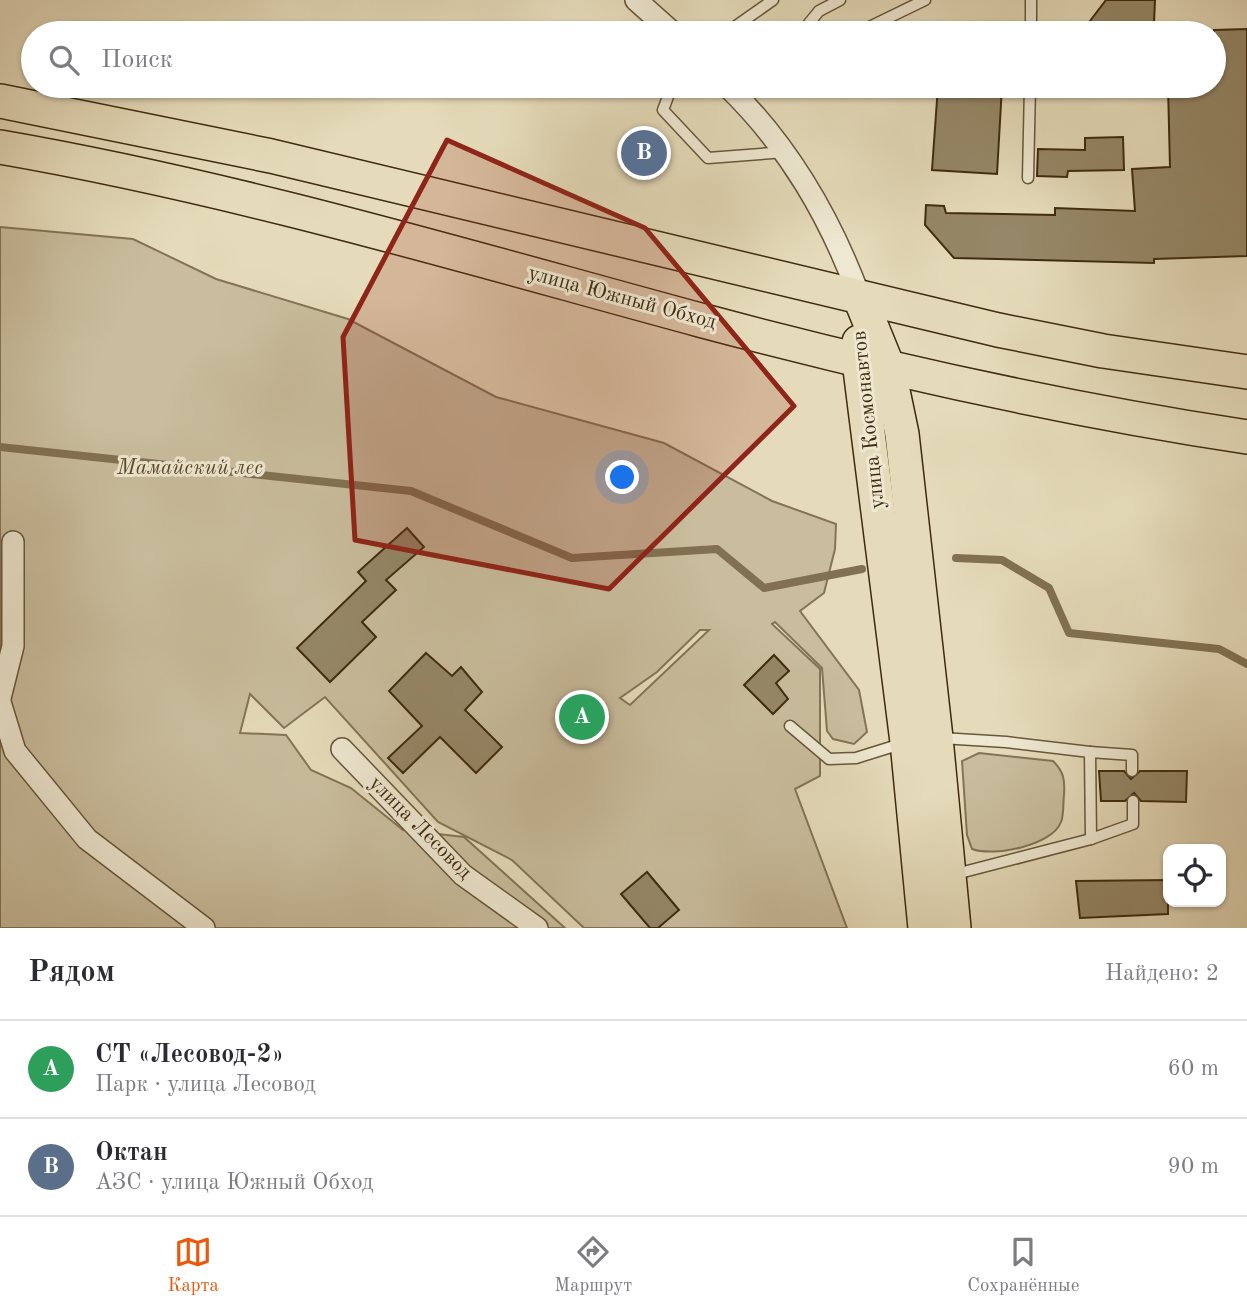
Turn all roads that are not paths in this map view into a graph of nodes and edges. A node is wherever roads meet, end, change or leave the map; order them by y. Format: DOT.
graph roads {
  1 [pos="636,0"];
  2 [pos="773,0"];
  3 [pos="840,0"];
  4 [pos="925,0"];
  5 [pos="1031,0"];
  6 [pos="660,21"];
  7 [pos="743,21"];
  8 [pos="811,21"];
  9 [pos="882,21"];
  10 [pos="1031,21"];
  11 [pos="668,98"];
  12 [pos="739,98"];
  13 [pos="747,98"];
  14 [pos="1030,98"];
  15 [pos="0,101"];
  16 [pos="743,102"];
  17 [pos="0,147"];
  18 [pos="786,152"];
  19 [pos="1028,178"];
  20 [pos="860,298"];
  21 [pos="874,364"];
  22 [pos="1247,372"];
  23 [pos="1247,437"];
  24 [pos="13,542"];
  25 [pos="0,700"];
  26 [pos="790,726"];
  27 [pos="922,740"];
  28 [pos="342,749"];
  29 [pos="1090,752"];
  30 [pos="1132,771"];
  31 [pos="1133,801"];
  32 [pos="1091,839"];
  33 [pos="950,876"];
  34 [pos="204,928"];
  35 [pos="537,928"];
  36 [pos="925,928"];
  37 [pos="954,928"];
  1 -- 6 [label="street"];
  2 -- 7 [label="lane"];
  3 -- 8 [label="lane"];
  4 -- 9 [label="lane"];
  5 -- 10 [label="lane"];
  11 -- 18 [label="lane"];
  12 -- 16 [label="street"];
  13 -- 16 [label="lane"];
  14 -- 19 [label="lane"];
  15 -- 20 [label="main road"];
  16 -- 18 [label="street"];
  17 -- 21 [label="main road, улица Южный Обход"];
  18 -- 20 [label="street"];
  20 -- 21 [label="main road, улица Космонавтов"];
  20 -- 22 [label="main road"];
  21 -- 23 [label="main road, улица Южный Обход"];
  21 -- 27 [label="main road, улица Космонавтов"];
  24 -- 25 [label="street"];
  25 -- 34 [label="street"];
  26 -- 27 [label="lane"];
  27 -- 29 [label="lane"];
  27 -- 33 [label="main road, улица Космонавтов"];
  27 -- 36 [label="main road, улица Космонавтов"];
  28 -- 35 [label="street, улица Лесовод"];
  29 -- 30 [label="lane"];
  29 -- 32 [label="lane"];
  31 -- 32 [label="lane"];
  32 -- 33 [label="lane"];
  33 -- 37 [label="main road, улица Космонавтов"];
}
